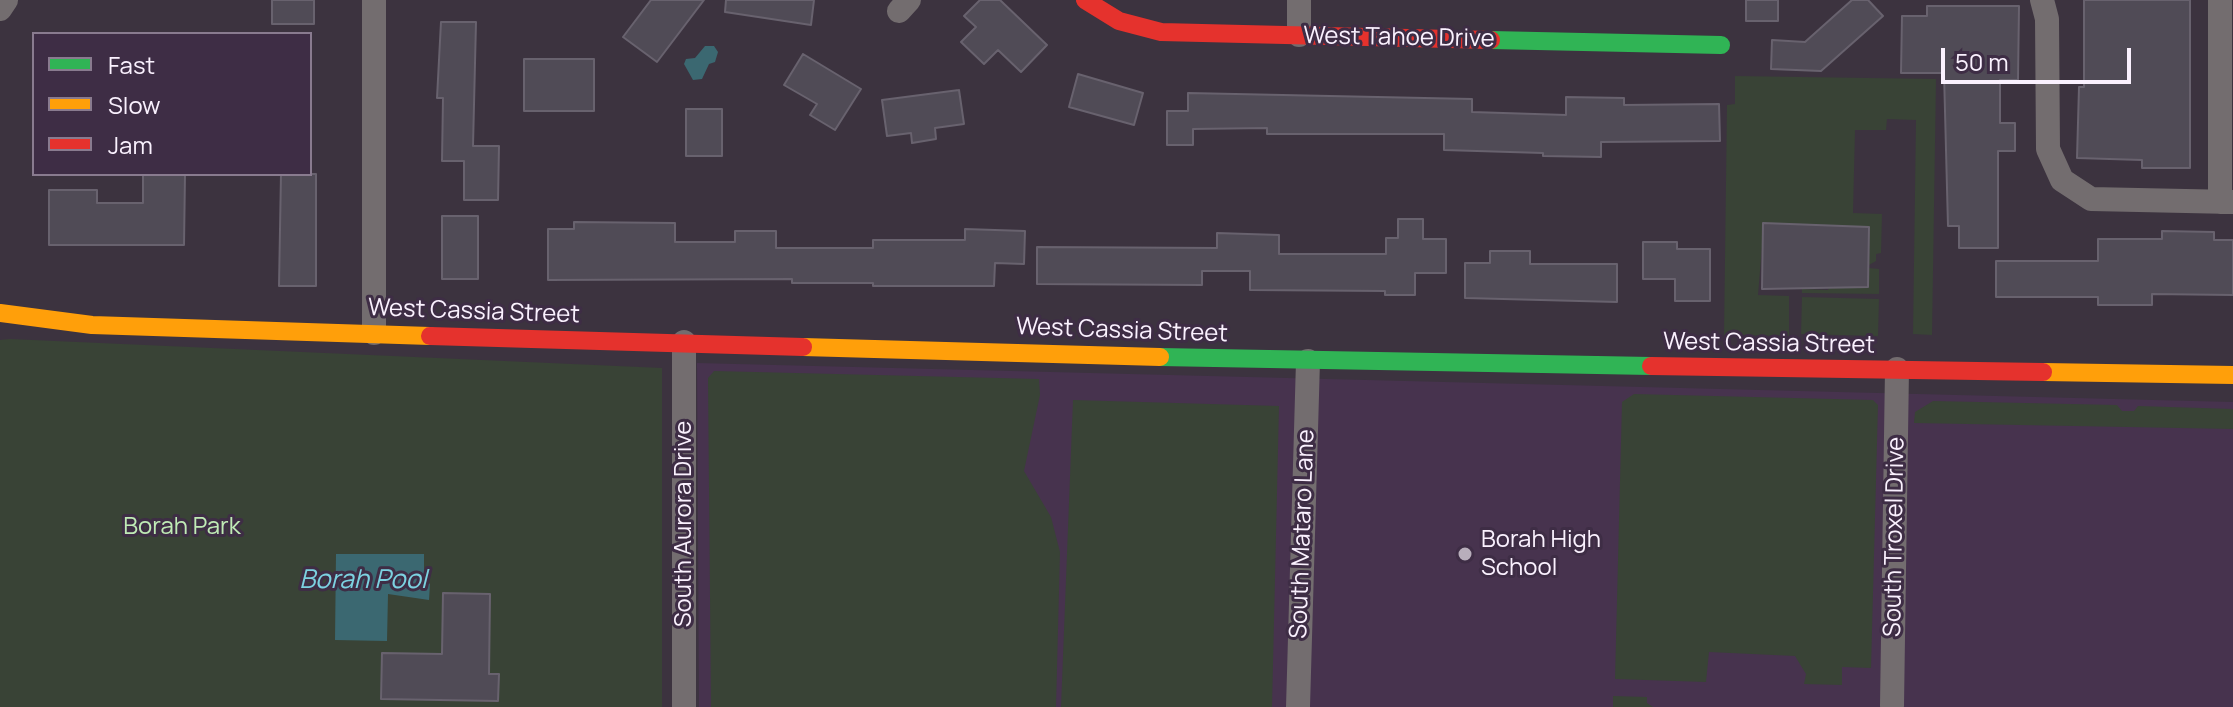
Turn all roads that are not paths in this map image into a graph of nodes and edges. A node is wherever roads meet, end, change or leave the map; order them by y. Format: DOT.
graph roads {
  1 [pos="6,0"];
  2 [pos="374,0"];
  3 [pos="1085,0"];
  4 [pos="1299,0"];
  5 [pos="2042,0"];
  6 [pos="2220,0"];
  7 [pos="0,9"];
  8 [pos="1299,35"];
  9 [pos="1721,45"];
  10 [pos="2226,202"];
  11 [pos="3,312"];
  12 [pos="374,333"];
  13 [pos="684,342"];
  14 [pos="1308,361"];
  15 [pos="1897,369"];
  16 [pos="2233,375"];
  17 [pos="1892,705"];
  18 [pos="684,707"];
  19 [pos="1298,707"];
  1 -- 7 [label="street"];
  2 -- 12 [label="street"];
  3 -- 8 [label="street, West Tahoe Drive"];
  4 -- 8 [label="street"];
  5 -- 10 [label="street"];
  6 -- 10 [label="street"];
  8 -- 9 [label="street, West Tahoe Drive"];
  11 -- 12 [label="street, West Cassia Street"];
  12 -- 13 [label="street, West Cassia Street"];
  13 -- 14 [label="street, West Cassia Street"];
  13 -- 18 [label="street, South Aurora Drive"];
  14 -- 15 [label="street, West Cassia Street"];
  14 -- 19 [label="street, South Mataro Lane"];
  15 -- 16 [label="street, West Cassia Street"];
  15 -- 17 [label="street, South Troxel Drive"];
}
